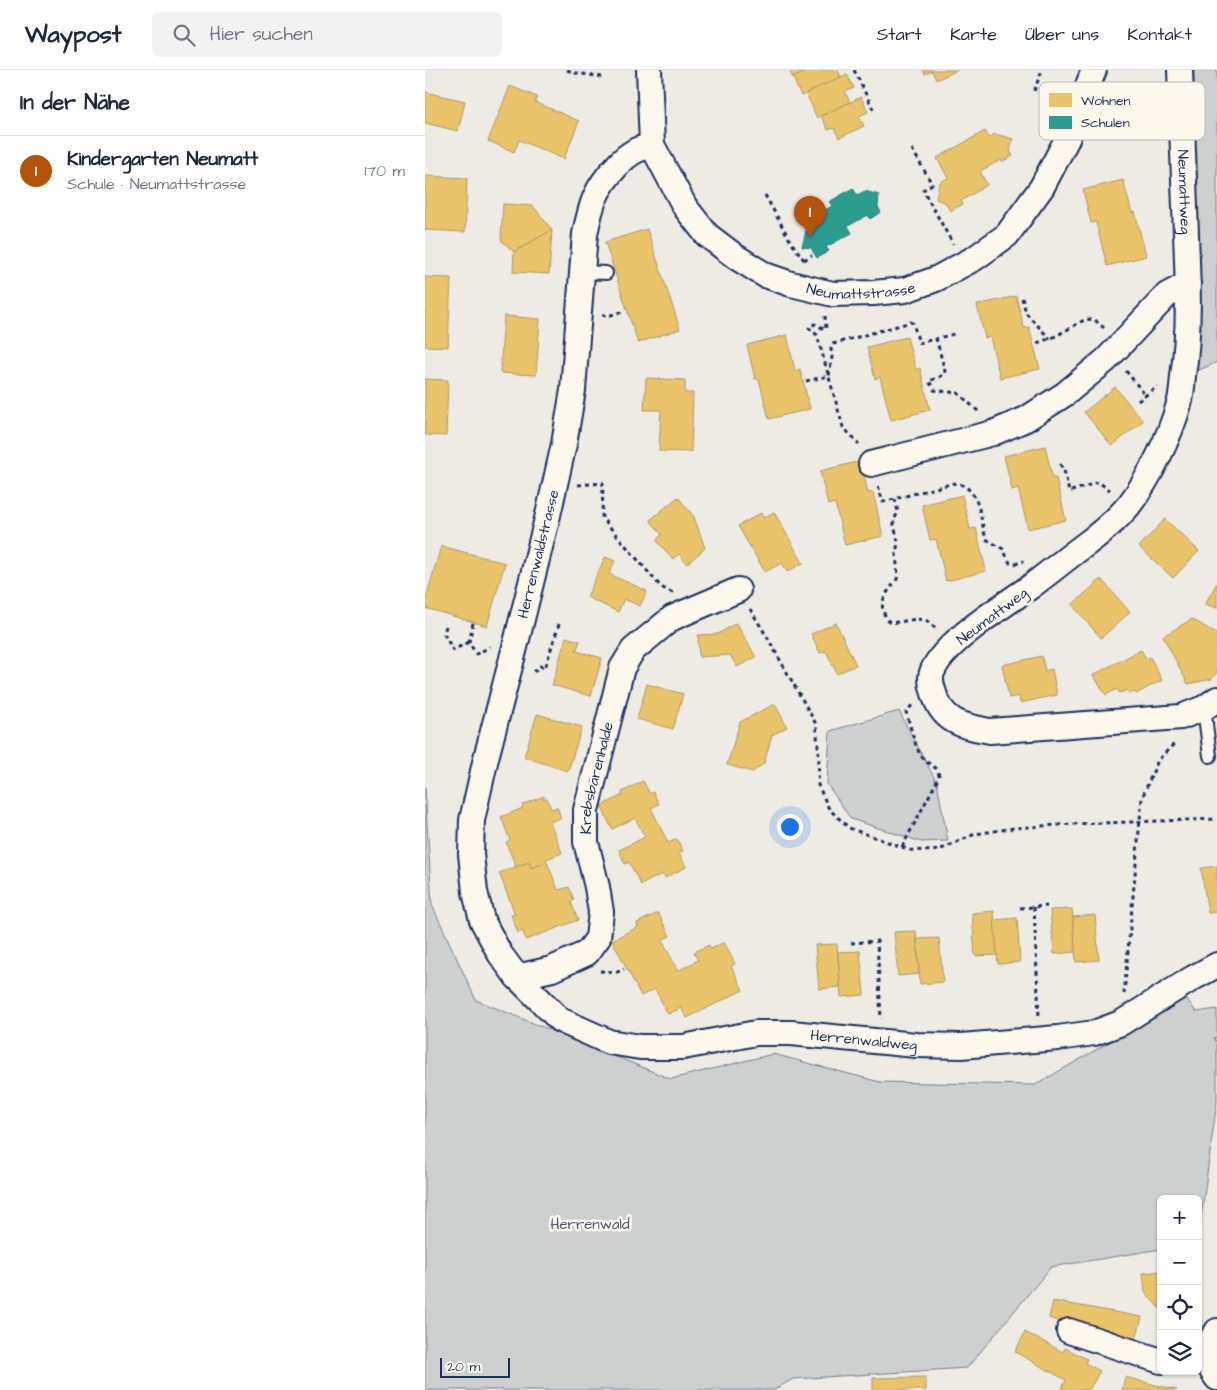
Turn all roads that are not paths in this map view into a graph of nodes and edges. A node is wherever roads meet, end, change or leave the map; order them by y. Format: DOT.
graph roads {
  1 [pos="649,70"];
  2 [pos="1095,70"];
  3 [pos="1090,82"];
  4 [pos="1066,140"];
  5 [pos="1183,140"];
  6 [pos="652,145"];
  7 [pos="582,272"];
  8 [pos="606,273"];
  9 [pos="1188,284"];
  10 [pos="869,464"];
  11 [pos="737,590"];
  12 [pos="1210,704"];
  13 [pos="1210,756"];
  14 [pos="1217,966"];
  15 [pos="517,977"];
  16 [pos="1069,1331"];
  17 [pos="1217,1332"];
  18 [pos="1157,1360"];
  19 [pos="1202,1374"];
  20 [pos="1217,1379"];
  1 -- 6 [label="street, Neumattstrasse"];
  2 -- 3 [label="street, Neumattstrasse"];
  4 -- 6 [label="street, Neumattstrasse"];
  5 -- 9 [label="street, Neumattweg"];
  6 -- 7 [label="street, Herrenwaldstrasse"];
  7 -- 8 [label="lane"];
  7 -- 15 [label="street, Herrenwaldstrasse"];
  9 -- 10 [label="street"];
  9 -- 12 [label="street, Neumattweg"];
  11 -- 15 [label="street, Krebsbärenhalde"];
  12 -- 13 [label="lane"];
  14 -- 15 [label="street, Herrenwaldweg"];
  16 -- 18 [label="street"];
  17 -- 20 [label="street"];
  19 -- 20 [label="street"];
}
